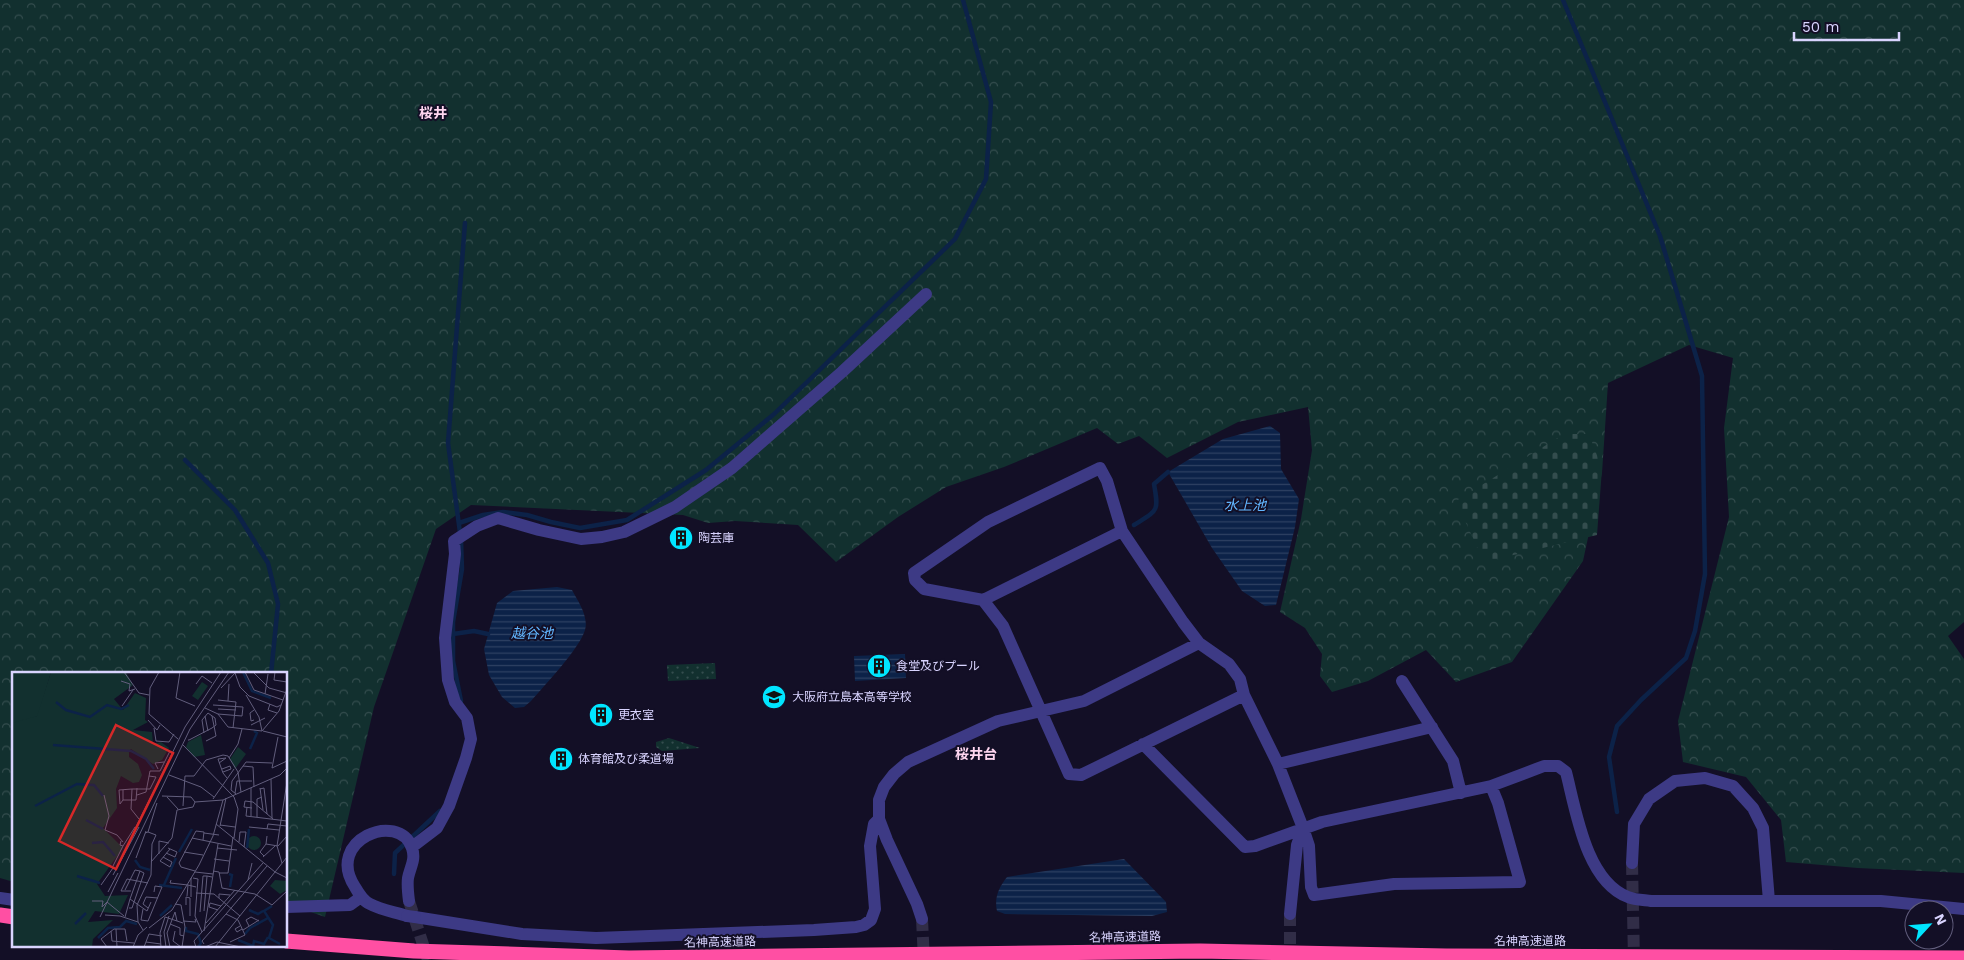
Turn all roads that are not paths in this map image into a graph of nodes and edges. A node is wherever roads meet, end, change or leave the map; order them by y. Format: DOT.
graph roads {
  1 [pos="926,294"];
  2 [pos="1122,531"];
  3 [pos="983,600"];
  4 [pos="1200,642"];
  5 [pos="1402,681"];
  6 [pos="1244,695"];
  7 [pos="1041,712"];
  8 [pos="1432,727"];
  9 [pos="1143,744"];
  10 [pos="1278,764"];
  11 [pos="1491,786"];
  12 [pos="1461,793"];
  13 [pos="879,819"];
  14 [pos="1303,828"];
  15 [pos="410,843"];
  16 [pos="1632,862"];
  17 [pos="409,901"];
  18 [pos="1769,901"];
  19 [pos="370,903"];
  20 [pos="288,907"];
  21 [pos="1964,909"];
  22 [pos="1290,914"];
  23 [pos="922,919"];
  24 [pos="288,941"];
  25 [pos="1964,958"];
  1 -- 15 [label="street"];
  2 -- 3 [label="street"];
  2 -- 3 [label="street"];
  2 -- 4 [label="street"];
  3 -- 7 [label="street"];
  4 -- 6 [label="street"];
  4 -- 7 [label="street"];
  5 -- 8 [label="street"];
  6 -- 9 [label="street"];
  6 -- 10 [label="street"];
  7 -- 9 [label="street"];
  7 -- 13 [label="street"];
  8 -- 10 [label="street"];
  8 -- 12 [label="street"];
  9 -- 14 [label="street"];
  10 -- 14 [label="street"];
  11 -- 12 [label="street"];
  11 -- 14 [label="street"];
  11 -- 18 [label="street"];
  12 -- 14 [label="street"];
  13 -- 19 [label="street"];
  13 -- 23 [label="street"];
  14 -- 22 [label="street"];
  15 -- 17 [label="street"];
  15 -- 19 [label="street"];
  16 -- 18 [label="street"];
  18 -- 21 [label="street"];
  19 -- 20 [label="street"];
  24 -- 25 [label="highway, 名神高速道路"];
}
